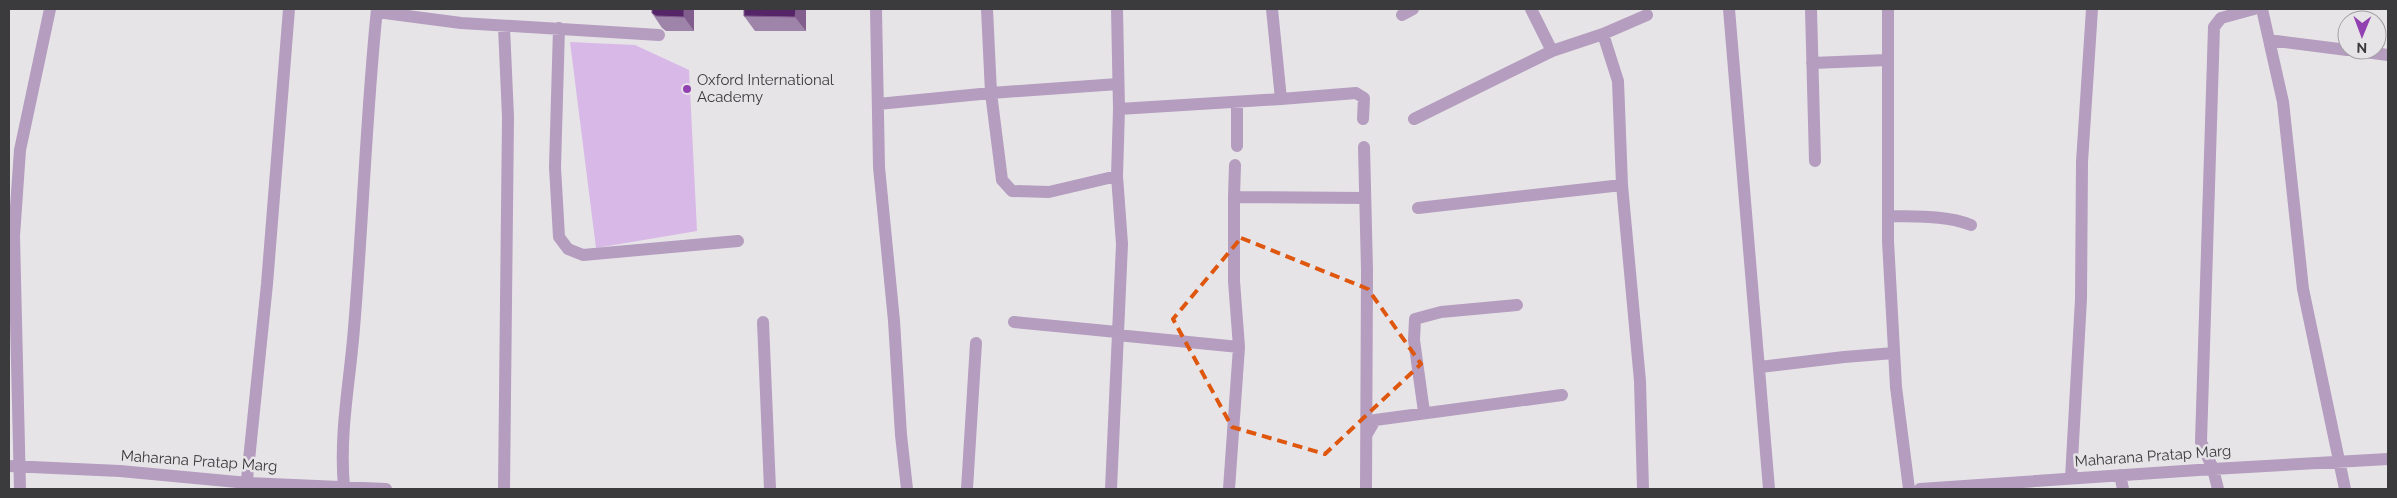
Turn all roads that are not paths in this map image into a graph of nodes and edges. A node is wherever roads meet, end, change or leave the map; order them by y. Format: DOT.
graph roads {
  1 [pos="50,9"];
  2 [pos="289,9"];
  3 [pos="876,9"];
  4 [pos="987,9"];
  5 [pos="1117,9"];
  6 [pos="1272,9"];
  7 [pos="1531,9"];
  8 [pos="1729,9"];
  9 [pos="1812,9"];
  10 [pos="1888,9"];
  11 [pos="2092,9"];
  12 [pos="2254,9"];
  13 [pos="2262,9"];
  14 [pos="377,10"];
  15 [pos="1647,15"];
  16 [pos="504,26"];
  17 [pos="559,28"];
  18 [pos="1603,34"];
  19 [pos="659,35"];
  20 [pos="2269,40"];
  21 [pos="2337,48"];
  22 [pos="1552,51"];
  23 [pos="1887,60"];
  24 [pos="1812,63"];
  25 [pos="1118,84"];
  26 [pos="991,93"];
  27 [pos="1281,98"];
  28 [pos="1237,103"];
  29 [pos="878,104"];
  30 [pos="1119,109"];
  31 [pos="1363,119"];
  32 [pos="1414,119"];
  33 [pos="1237,146"];
  34 [pos="1364,147"];
  35 [pos="15,150"];
  36 [pos="1815,161"];
  37 [pos="1235,165"];
  38 [pos="1117,176"];
  39 [pos="1622,185"];
  40 [pos="1234,197"];
  41 [pos="1365,198"];
  42 [pos="1418,208"];
  43 [pos="1888,216"];
  44 [pos="1971,225"];
  45 [pos="738,241"];
  46 [pos="1517,305"];
  47 [pos="763,322"];
  48 [pos="1014,322"];
  49 [pos="1117,333"];
  50 [pos="976,343"];
  51 [pos="1239,346"];
  52 [pos="1894,353"];
  53 [pos="1760,367"];
  54 [pos="1562,395"];
  55 [pos="1424,412"];
  56 [pos="1366,436"];
  57 [pos="2388,460"];
  58 [pos="2340,461"];
  59 [pos="15,466"];
  60 [pos="2214,469"];
  61 [pos="2120,475"];
  62 [pos="2071,478"];
  63 [pos="247,486"];
  64 [pos="344,487"];
  65 [pos="20,489"];
  66 [pos="370,489"];
  67 [pos="386,489"];
  68 [pos="504,489"];
  69 [pos="770,489"];
  70 [pos="908,489"];
  71 [pos="967,489"];
  72 [pos="1111,489"];
  73 [pos="1229,489"];
  74 [pos="1366,489"];
  75 [pos="1643,489"];
  76 [pos="1769,489"];
  77 [pos="1909,489"];
  78 [pos="1920,489"];
  79 [pos="2123,489"];
  80 [pos="2218,489"];
  81 [pos="2345,489"];
  1 -- 35 [label="street"];
  2 -- 63 [label="street"];
  3 -- 29 [label="street"];
  4 -- 26 [label="street"];
  5 -- 25 [label="street"];
  6 -- 27 [label="street"];
  7 -- 22 [label="street"];
  8 -- 53 [label="street"];
  9 -- 24 [label="street"];
  10 -- 23 [label="street"];
  11 -- 62 [label="street"];
  12 -- 60 [label="street"];
  13 -- 20 [label="street"];
  14 -- 16 [label="street"];
  14 -- 64 [label="street"];
  15 -- 18 [label="street"];
  16 -- 17 [label="street"];
  16 -- 68 [label="street"];
  17 -- 19 [label="street"];
  17 -- 45 [label="street"];
  18 -- 22 [label="street"];
  18 -- 39 [label="street"];
  20 -- 21 [label="street"];
  20 -- 58 [label="street"];
  22 -- 32 [label="street"];
  23 -- 24 [label="street"];
  23 -- 43 [label="street"];
  24 -- 36 [label="street"];
  25 -- 26 [label="street"];
  25 -- 30 [label="street"];
  26 -- 29 [label="street"];
  26 -- 38 [label="street"];
  27 -- 28 [label="street"];
  27 -- 31 [label="street"];
  28 -- 30 [label="street"];
  28 -- 33 [label="street"];
  29 -- 70 [label="street"];
  30 -- 38 [label="street"];
  34 -- 41 [label="street"];
  35 -- 59 [label="street"];
  37 -- 40 [label="street"];
  38 -- 49 [label="street"];
  39 -- 42 [label="street"];
  39 -- 75 [label="street"];
  40 -- 41 [label="street"];
  40 -- 51 [label="street"];
  41 -- 56 [label="street"];
  43 -- 44 [label="street"];
  43 -- 52 [label="street"];
  46 -- 55 [label="street"];
  47 -- 69 [label="street"];
  48 -- 49 [label="street"];
  49 -- 51 [label="street"];
  49 -- 72 [label="street"];
  50 -- 71 [label="street"];
  51 -- 73 [label="street"];
  52 -- 53 [label="street"];
  52 -- 77 [label="street"];
  53 -- 76 [label="street"];
  54 -- 55 [label="street"];
  55 -- 56 [label="street"];
  56 -- 74 [label="street"];
  57 -- 58 [label="street, Maharana Pratap Marg"];
  58 -- 60 [label="street, Maharana Pratap Marg"];
  58 -- 81 [label="street"];
  59 -- 63 [label="street, Maharana Pratap Marg"];
  59 -- 65 [label="street"];
  60 -- 61 [label="street, Maharana Pratap Marg"];
  60 -- 80 [label="street"];
  61 -- 62 [label="street, Maharana Pratap Marg"];
  61 -- 79 [label="street"];
  62 -- 78 [label="street, Maharana Pratap Marg"];
  63 -- 64 [label="street, Maharana Pratap Marg"];
  64 -- 66 [label="street, Maharana Pratap Marg"];
  66 -- 67 [label="street, Maharana Pratap Marg"];
}
